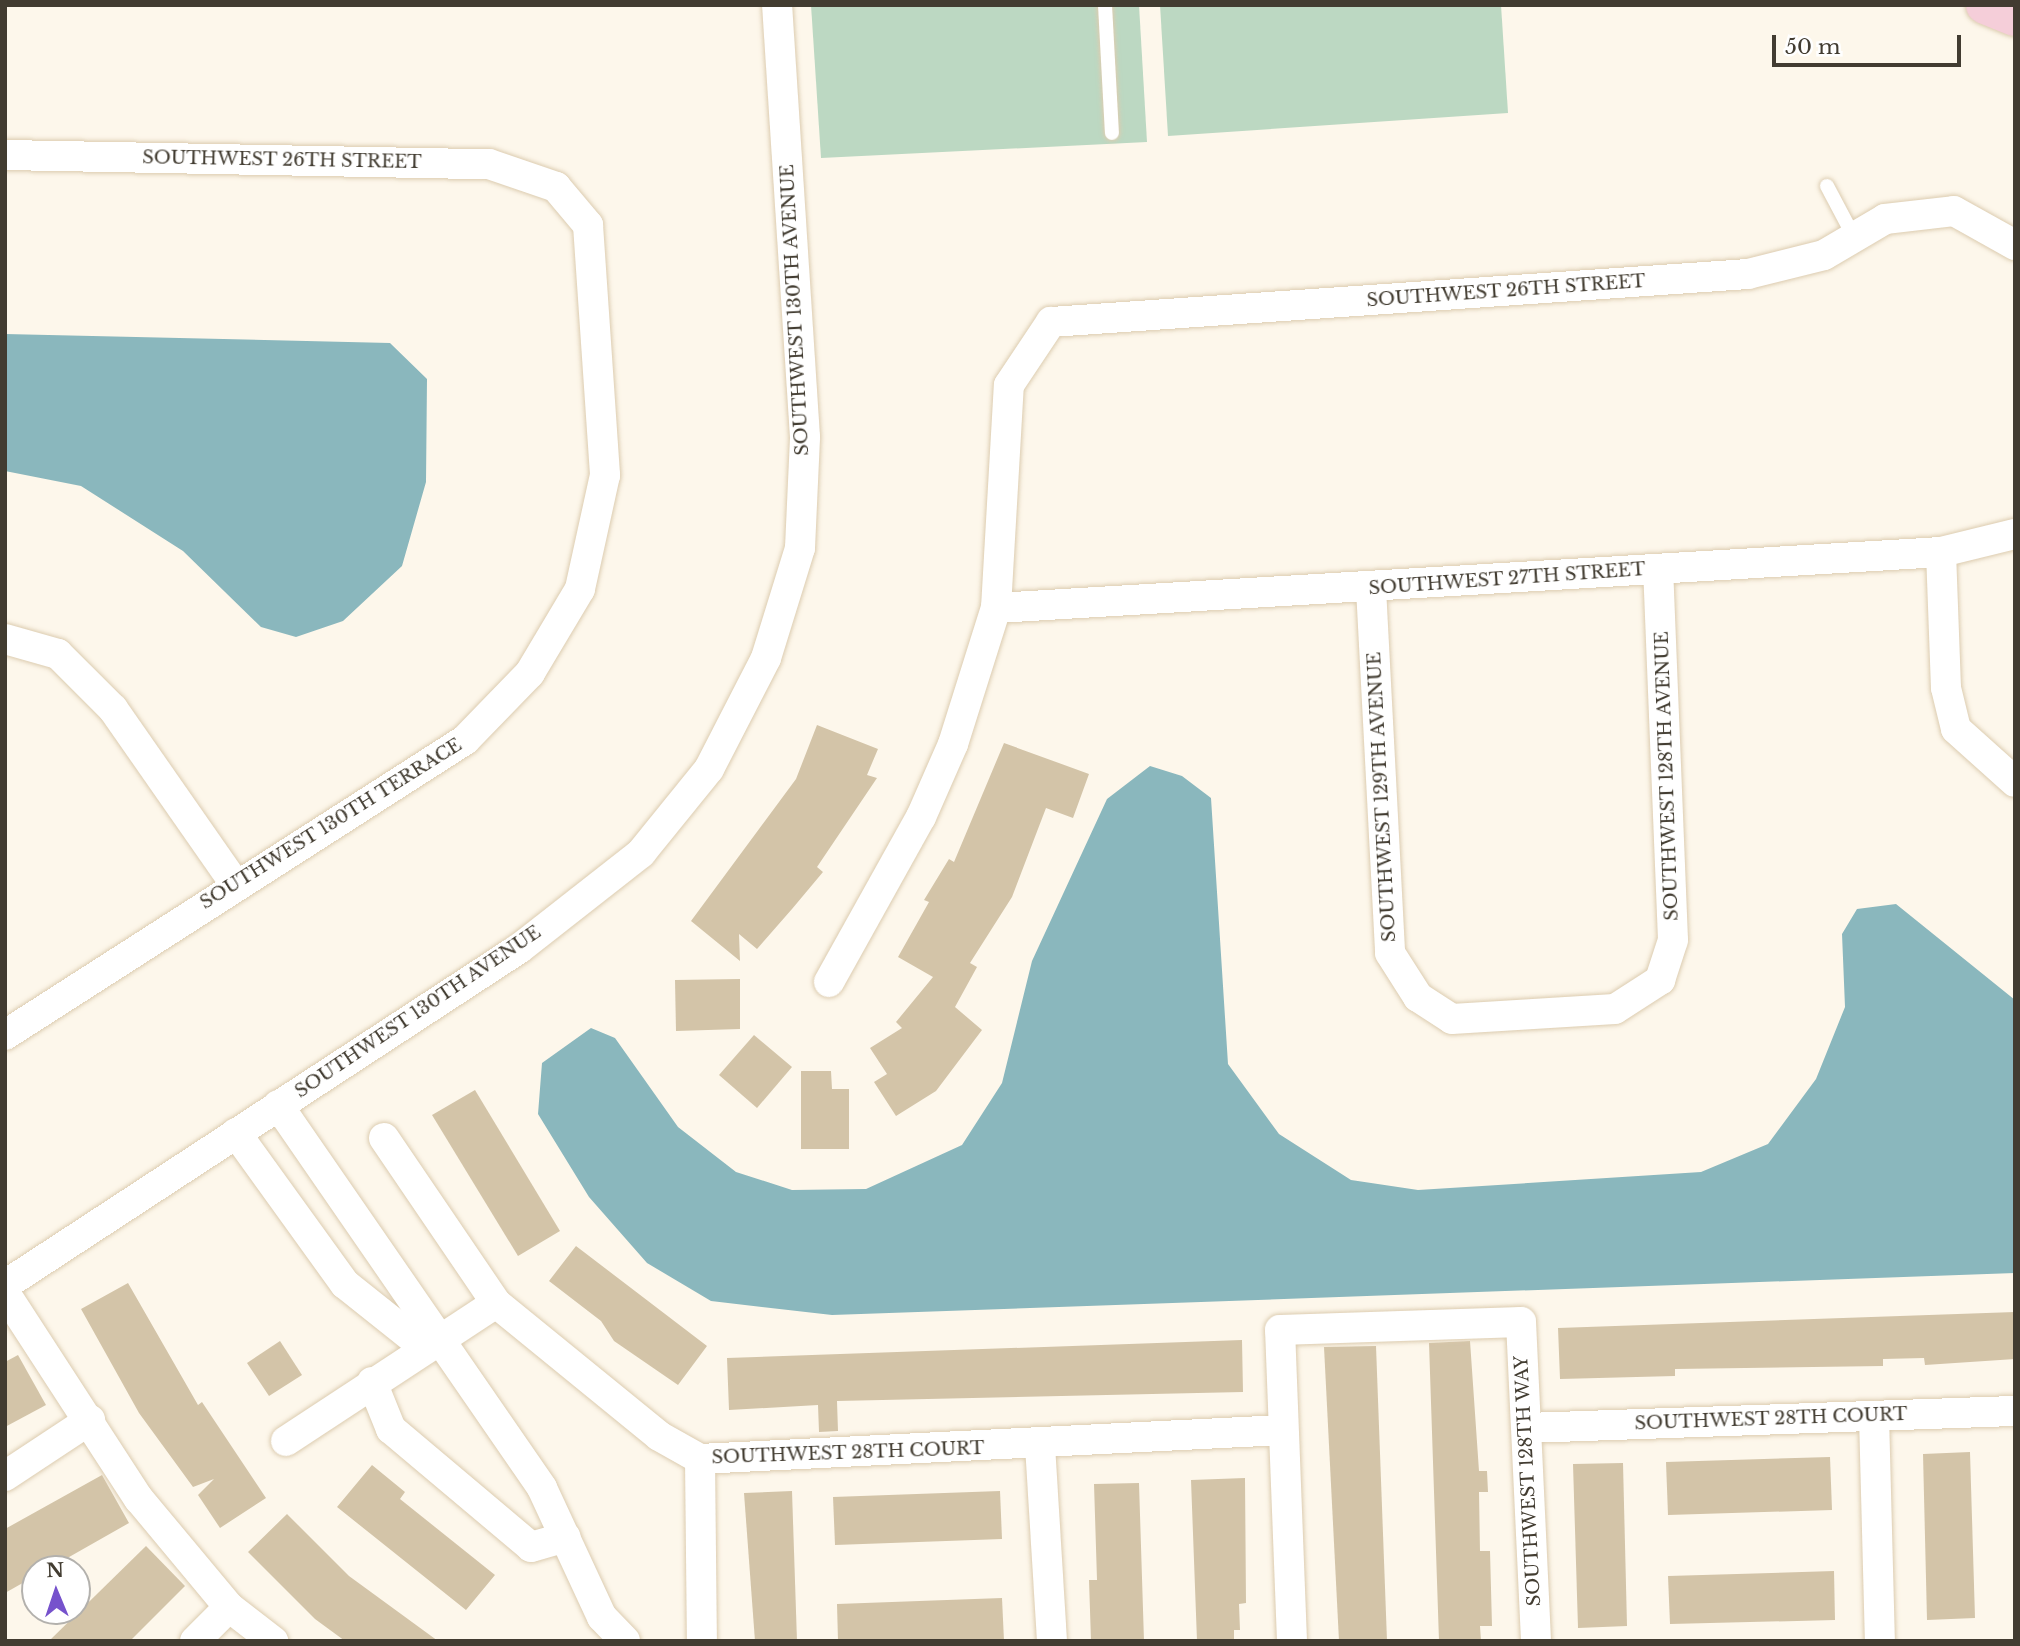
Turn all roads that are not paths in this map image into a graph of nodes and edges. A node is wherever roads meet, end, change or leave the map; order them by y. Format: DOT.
graph roads {
  1 [pos="777,5"];
  2 [pos="1105,5"];
  3 [pos="1985,5"];
  4 [pos="2015,18"];
  5 [pos="1112,133"];
  6 [pos="5,155"];
  7 [pos="1827,186"];
  8 [pos="556,187"];
  9 [pos="1854,237"];
  10 [pos="2015,245"];
  11 [pos="2015,534"];
  12 [pos="1941,552"];
  13 [pos="1658,569"];
  14 [pos="1371,588"];
  15 [pos="996,608"];
  16 [pos="5,639"];
  17 [pos="2015,782"];
  18 [pos="235,884"];
  19 [pos="829,982"];
  20 [pos="1418,997"];
  21 [pos="5,1035"];
  22 [pos="278,1105"];
  23 [pos="236,1133"];
  24 [pos="384,1139"];
  25 [pos="331,1184"];
  26 [pos="292,1209"];
  27 [pos="363,1231"];
  28 [pos="323,1257"];
  29 [pos="5,1284"];
  30 [pos="5,1293"];
  31 [pos="496,1303"];
  32 [pos="435,1340"];
  33 [pos="372,1382"];
  34 [pos="2015,1411"];
  35 [pos="1874,1416"];
  36 [pos="90,1420"];
  37 [pos="1527,1428"];
  38 [pos="1283,1430"];
  39 [pos="286,1441"];
  40 [pos="1040,1445"];
  41 [pos="700,1459"];
  42 [pos="5,1476"];
  43 [pos="566,1537"];
  44 [pos="229,1607"];
  45 [pos="195,1641"];
  46 [pos="273,1641"];
  47 [pos="625,1641"];
  48 [pos="702,1641"];
  49 [pos="1052,1641"];
  50 [pos="1292,1641"];
  51 [pos="1536,1641"];
  52 [pos="1880,1641"];
  1 -- 22 [label="street, SOUTHWEST 130TH AVENUE"];
  2 -- 5 [label="lane"];
  3 -- 4 [label="street"];
  6 -- 8 [label="street, SOUTHWEST 26TH STREET"];
  7 -- 9 [label="lane"];
  8 -- 18 [label="street, SOUTHWEST 130TH TERRACE"];
  9 -- 10 [label="street, SOUTHWEST 26TH STREET"];
  9 -- 15 [label="street, SOUTHWEST 26TH STREET"];
  11 -- 12 [label="street, SOUTHWEST 27TH STREET"];
  12 -- 13 [label="street, SOUTHWEST 27TH STREET"];
  12 -- 17 [label="street"];
  13 -- 14 [label="street, SOUTHWEST 27TH STREET"];
  13 -- 20 [label="street, SOUTHWEST 128TH AVENUE"];
  14 -- 15 [label="street, SOUTHWEST 27TH STREET"];
  14 -- 20 [label="street, SOUTHWEST 129TH AVENUE"];
  15 -- 19 [label="street"];
  16 -- 18 [label="street"];
  18 -- 21 [label="street, SOUTHWEST 130TH TERRACE"];
  22 -- 23 [label="street, SOUTHWEST 130TH AVENUE"];
  22 -- 25 [label="street"];
  23 -- 26 [label="street"];
  23 -- 29 [label="street, SOUTHWEST 130TH AVENUE"];
  24 -- 31 [label="street, SOUTHWEST 28TH COURT"];
  25 -- 26 [label="street"];
  25 -- 27 [label="street"];
  26 -- 28 [label="street"];
  27 -- 28 [label="street"];
  27 -- 32 [label="street"];
  28 -- 32 [label="street"];
  30 -- 36 [label="street"];
  31 -- 32 [label="street"];
  31 -- 41 [label="street, SOUTHWEST 28TH COURT"];
  32 -- 33 [label="street"];
  32 -- 43 [label="street"];
  33 -- 39 [label="street"];
  33 -- 43 [label="street"];
  34 -- 35 [label="street, SOUTHWEST 28TH COURT"];
  35 -- 37 [label="street, SOUTHWEST 28TH COURT"];
  35 -- 52 [label="street"];
  36 -- 42 [label="street"];
  36 -- 44 [label="street"];
  37 -- 38 [label="street, SOUTHWEST 128TH WAY"];
  37 -- 51 [label="street, SOUTHWEST 128TH WAY"];
  38 -- 40 [label="street, SOUTHWEST 28TH COURT"];
  38 -- 50 [label="street"];
  40 -- 41 [label="street, SOUTHWEST 28TH COURT"];
  40 -- 49 [label="street"];
  41 -- 48 [label="street"];
  43 -- 47 [label="street"];
  44 -- 45 [label="street"];
  44 -- 46 [label="street"];
}
